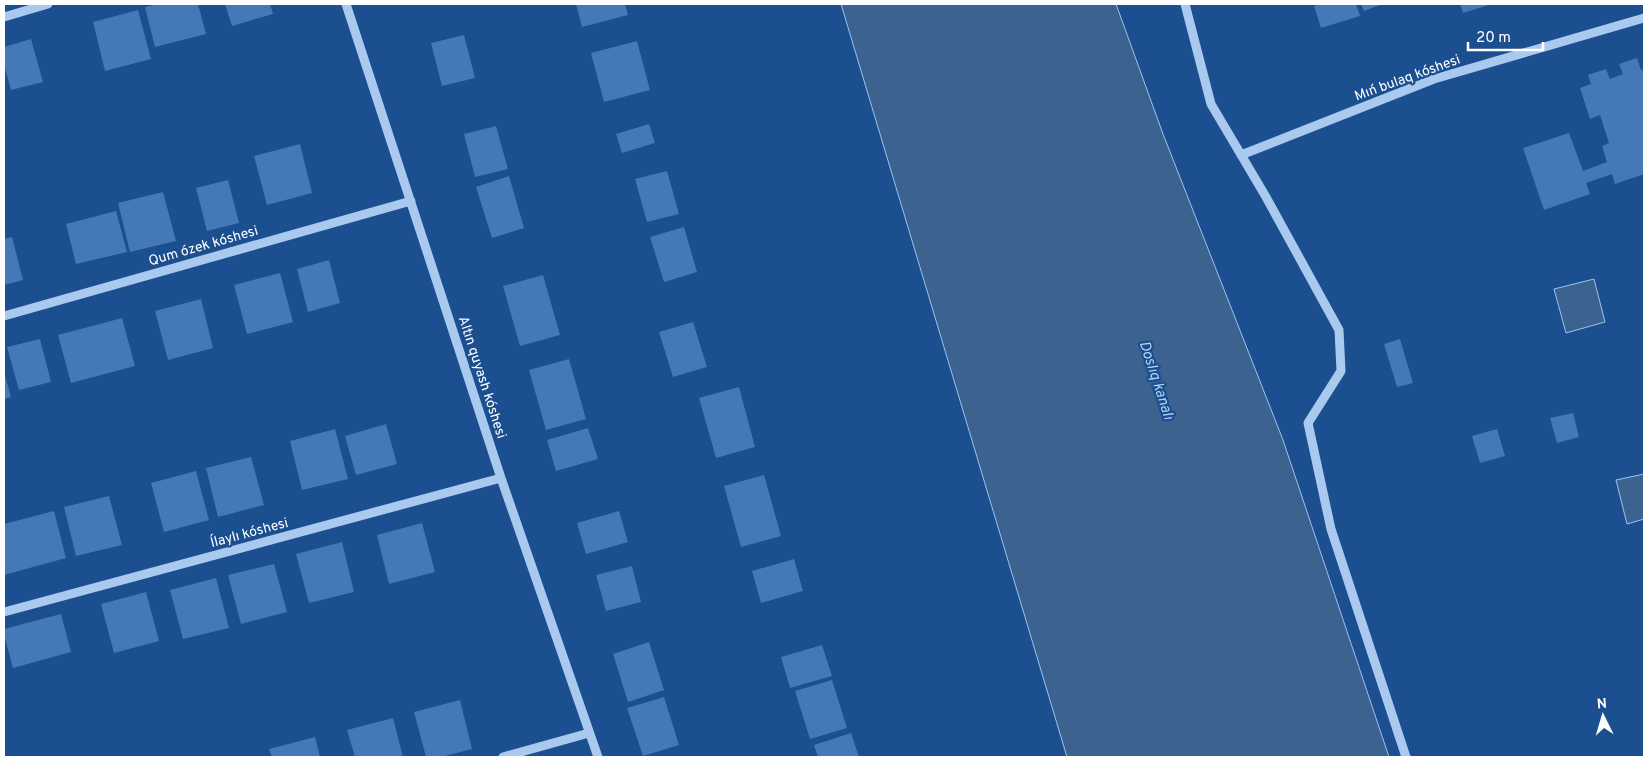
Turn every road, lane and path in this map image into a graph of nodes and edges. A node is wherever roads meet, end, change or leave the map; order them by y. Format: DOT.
graph roads {
  1 [pos="48,4"];
  2 [pos="346,4"];
  3 [pos="1185,4"];
  4 [pos="4,17"];
  5 [pos="1644,18"];
  6 [pos="1241,155"];
  7 [pos="410,201"];
  8 [pos="4,316"];
  9 [pos="501,478"];
  10 [pos="4,612"];
  11 [pos="589,733"];
  12 [pos="503,757"];
  13 [pos="598,757"];
  14 [pos="1406,757"];
  1 -- 4 [label="street"];
  2 -- 7 [label="street, Altın quyash kóshesi"];
  3 -- 6 [label="street"];
  5 -- 6 [label="street, Mıń bulaq kóshesi"];
  6 -- 14 [label="street"];
  7 -- 8 [label="street, Qum ózek kóshesi"];
  7 -- 9 [label="street, Altın quyash kóshesi"];
  9 -- 10 [label="street, Ílaylı kóshesi"];
  9 -- 11 [label="street, Altın quyash kóshesi"];
  11 -- 12 [label="street"];
  11 -- 13 [label="street, Altın quyash kóshesi"];
}
